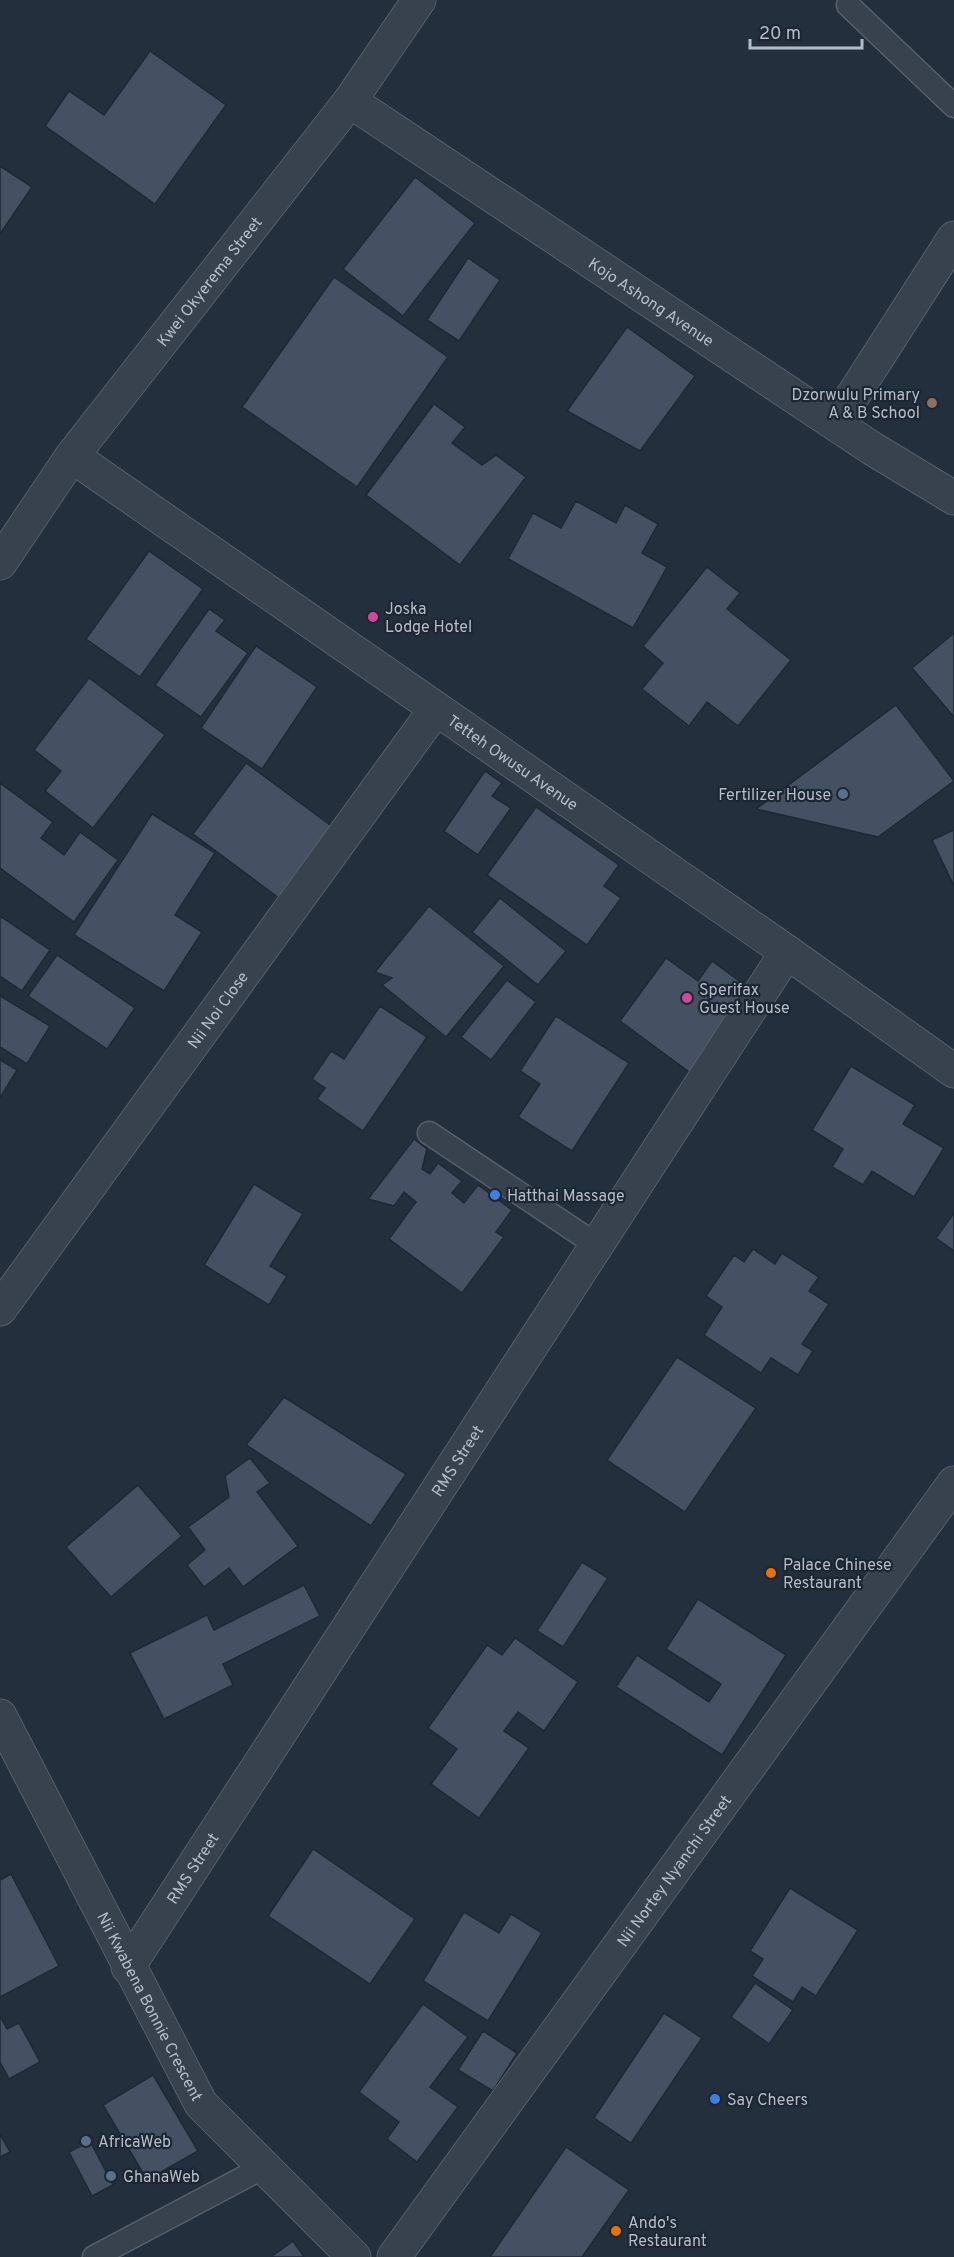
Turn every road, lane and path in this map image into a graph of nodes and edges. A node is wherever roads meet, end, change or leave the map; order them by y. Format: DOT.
graph roads {
  1 [pos="419,0"];
  2 [pos="848,5"];
  3 [pos="350,101"];
  4 [pos="954,106"];
  5 [pos="954,238"];
  6 [pos="836,422"];
  7 [pos="72,456"];
  8 [pos="954,498"];
  9 [pos="0,563"];
  10 [pos="435,710"];
  11 [pos="787,952"];
  12 [pos="954,1071"];
  13 [pos="429,1133"];
  14 [pos="597,1246"];
  15 [pos="0,1309"];
  16 [pos="954,1483"];
  17 [pos="0,1716"];
  18 [pos="128,1967"];
  19 [pos="262,2168"];
  20 [pos="94,2257"];
  21 [pos="354,2257"];
  22 [pos="394,2257"];
  1 -- 3 [label="street, Kwei Okyerema Street"];
  2 -- 4 [label="lane"];
  3 -- 6 [label="street, Kojo Ashong Avenue"];
  3 -- 7 [label="street, Kwei Okyerema Street"];
  5 -- 6 [label="street"];
  6 -- 8 [label="street, Kojo Ashong Avenue"];
  7 -- 9 [label="street, Kwei Okyerema Street"];
  7 -- 10 [label="street, Tetteh Owusu Avenue"];
  10 -- 11 [label="street, Tetteh Owusu Avenue"];
  10 -- 15 [label="street, Nii Noi Close"];
  11 -- 12 [label="street, Tetteh Owusu Avenue"];
  11 -- 14 [label="street, RMS Street"];
  13 -- 14 [label="lane"];
  14 -- 18 [label="street, RMS Street"];
  16 -- 22 [label="street, Nii Nortey Nyanchi Street"];
  17 -- 18 [label="street, Nii Kwabena Bonnie Crescent"];
  18 -- 19 [label="street, Nii Kwabena Bonnie Crescent"];
  19 -- 20 [label="lane"];
  19 -- 21 [label="street, Nii Kwabena Bonnie Crescent"];
}
